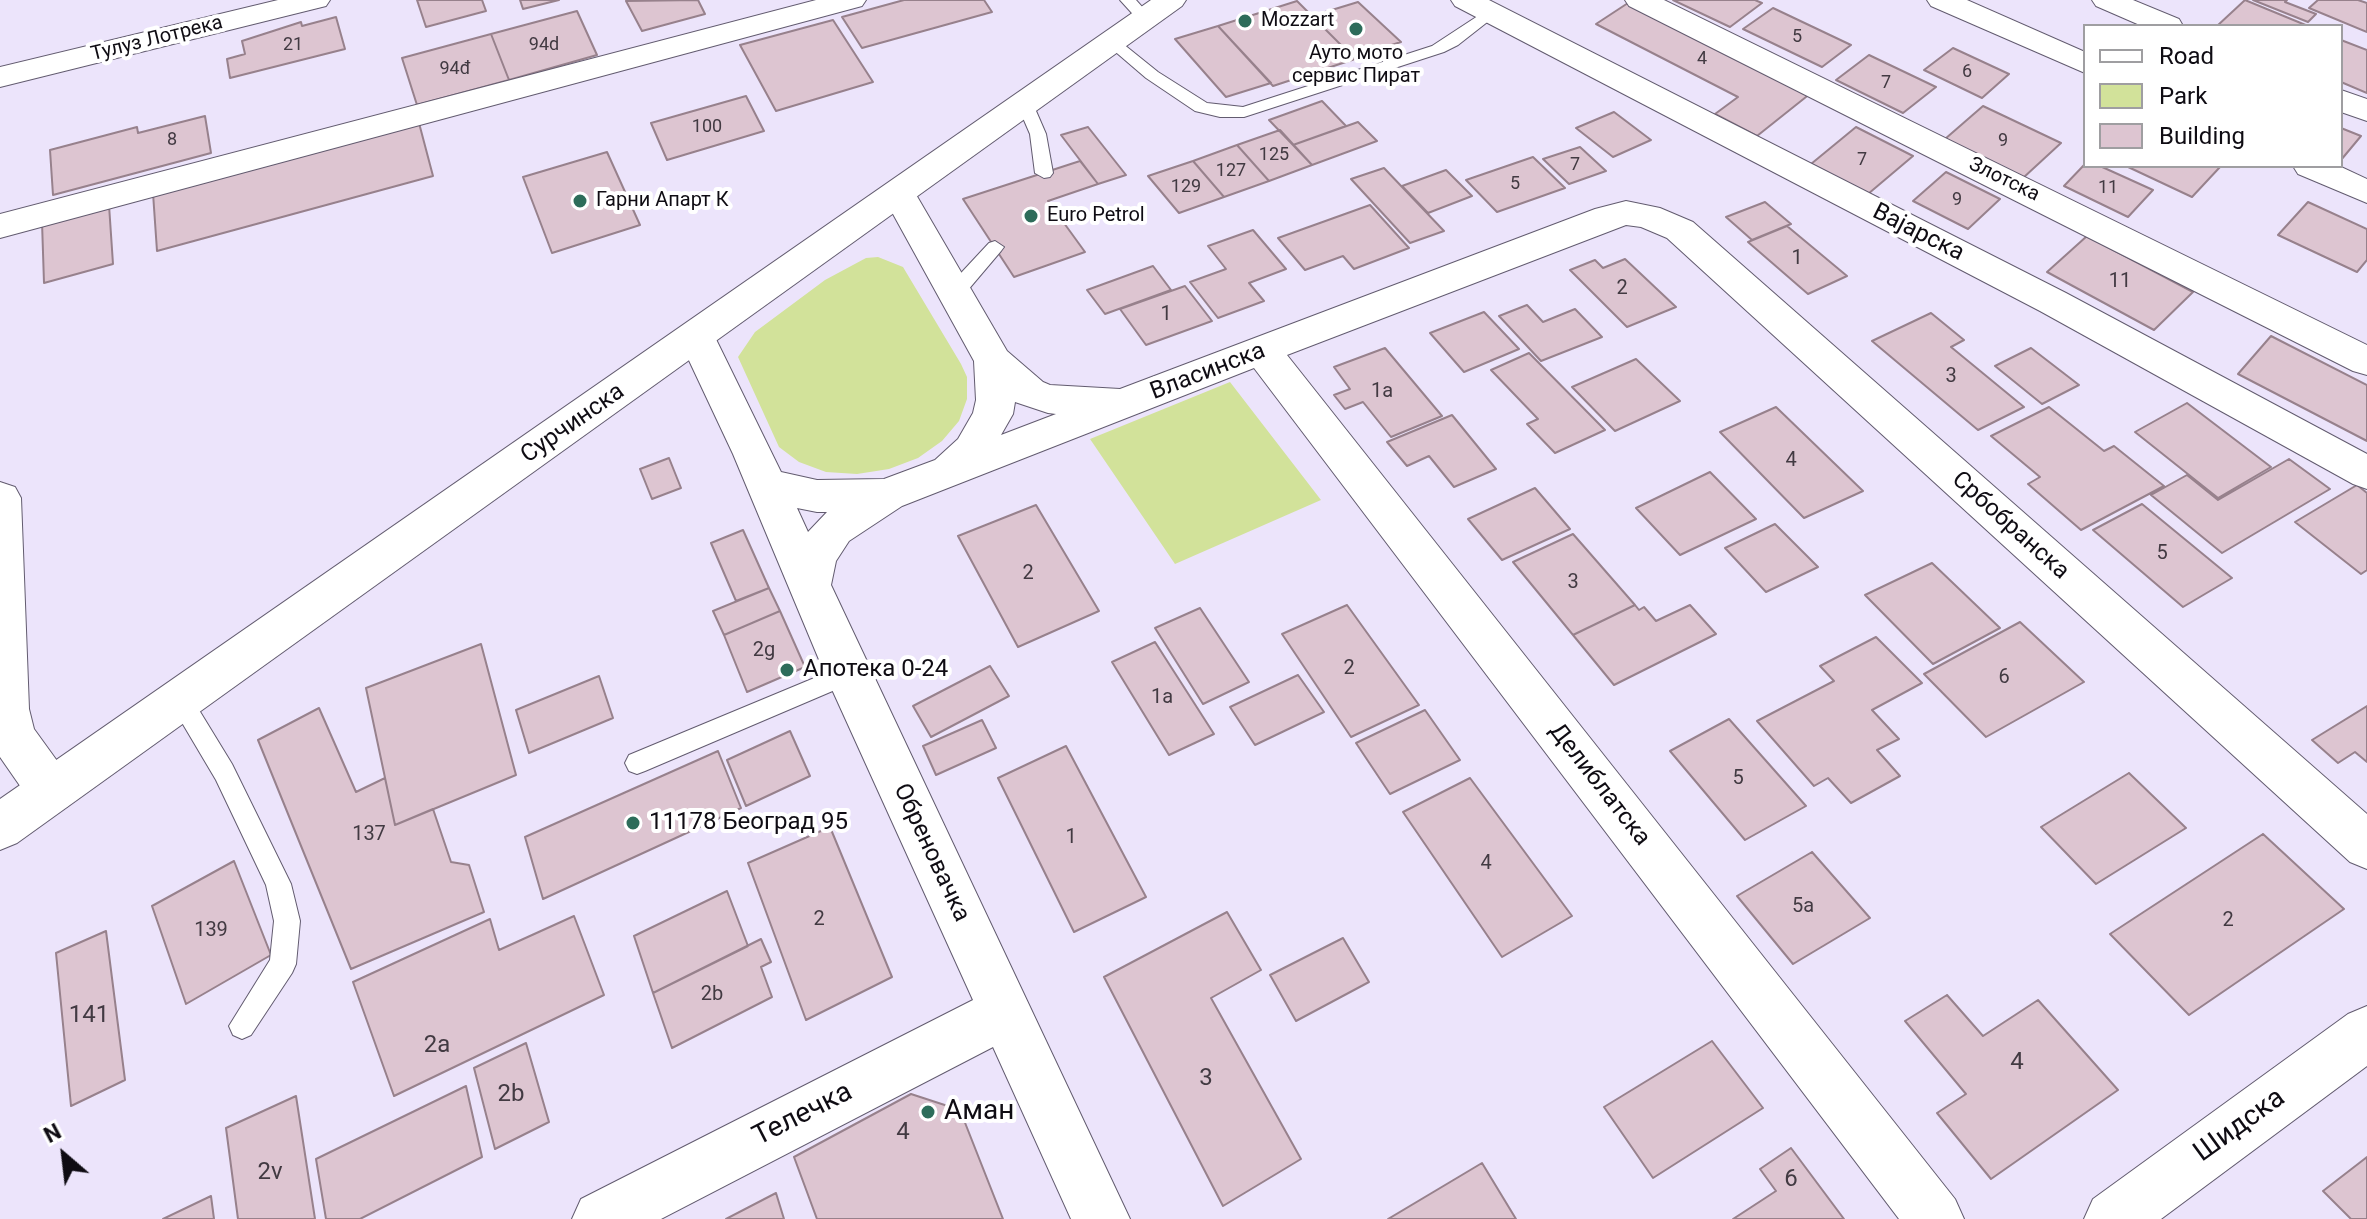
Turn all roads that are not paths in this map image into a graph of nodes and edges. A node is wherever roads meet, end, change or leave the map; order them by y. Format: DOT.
graph roads {
  1 [pos="315,0"];
  2 [pos="851,0"];
  3 [pos="1171,0"];
  4 [pos="1640,0"];
  5 [pos="1942,0"];
  6 [pos="2107,0"];
  7 [pos="1478,6"];
  8 [pos="1136,9"];
  9 [pos="2163,24"];
  10 [pos="1112,42"];
  11 [pos="2083,63"];
  12 [pos="0,77"];
  13 [pos="2343,101"];
  14 [pos="1025,104"];
  15 [pos="2367,111"];
  16 [pos="2314,168"];
  17 [pos="1044,173"];
  18 [pos="2367,192"];
  19 [pos="899,194"];
  20 [pos="1648,216"];
  21 [pos="0,226"];
  22 [pos="995,247"];
  23 [pos="955,292"];
  24 [pos="697,337"];
  25 [pos="1263,352"];
  26 [pos="993,361"];
  27 [pos="2367,361"];
  28 [pos="1133,400"];
  29 [pos="944,473"];
  30 [pos="2367,473"];
  31 [pos="766,485"];
  32 [pos="887,495"];
  33 [pos="0,498"];
  34 [pos="809,586"];
  35 [pos="848,674"];
  36 [pos="180,699"];
  37 [pos="637,763"];
  38 [pos="51,791"];
  39 [pos="0,827"];
  40 [pos="2367,846"];
  41 [pos="1005,1012"];
  42 [pos="242,1026"];
  43 [pos="2367,1033"];
  44 [pos="601,1219"];
  45 [pos="1101,1219"];
  46 [pos="1935,1219"];
  47 [pos="2113,1219"];
  1 -- 12 [label="street, Тулуз Лотрека"];
  2 -- 21 [label="street"];
  3 -- 8 [label="street, Сурчинска"];
  4 -- 27 [label="street, Злотска"];
  5 -- 11 [label="street"];
  6 -- 9 [label="street"];
  7 -- 10 [label="lane"];
  7 -- 30 [label="street, Вајарска"];
  8 -- 10 [label="street, Сурчинска"];
  10 -- 14 [label="street, Сурчинска"];
  13 -- 15 [label="street"];
  14 -- 17 [label="lane"];
  14 -- 19 [label="street, Сурчинска"];
  16 -- 18 [label="street"];
  19 -- 23 [label="street"];
  19 -- 24 [label="street, Сурчинска"];
  20 -- 25 [label="street, Власинска"];
  20 -- 40 [label="street, Србобранска"];
  22 -- 23 [label="lane"];
  23 -- 26 [label="street"];
  24 -- 31 [label="street, Обреновачка"];
  24 -- 36 [label="street, Сурчинска"];
  25 -- 28 [label="street, Власинска"];
  25 -- 46 [label="street, Делиблатска"];
  26 -- 28 [label="street"];
  26 -- 29 [label="street"];
  28 -- 29 [label="street, Власинска"];
  29 -- 32 [label="street, Власинска"];
  31 -- 32 [label="street"];
  31 -- 34 [label="street, Обреновачка"];
  32 -- 34 [label="street, Власинска"];
  33 -- 38 [label="street"];
  34 -- 35 [label="street, Обреновачка"];
  35 -- 37 [label="lane"];
  35 -- 41 [label="street, Обреновачка"];
  36 -- 38 [label="street, Сурчинска"];
  36 -- 42 [label="lane"];
  38 -- 39 [label="street, Сурчинска"];
  41 -- 44 [label="street, Телечка"];
  41 -- 45 [label="street, Обреновачка"];
  43 -- 47 [label="street, Шидска"];
}
